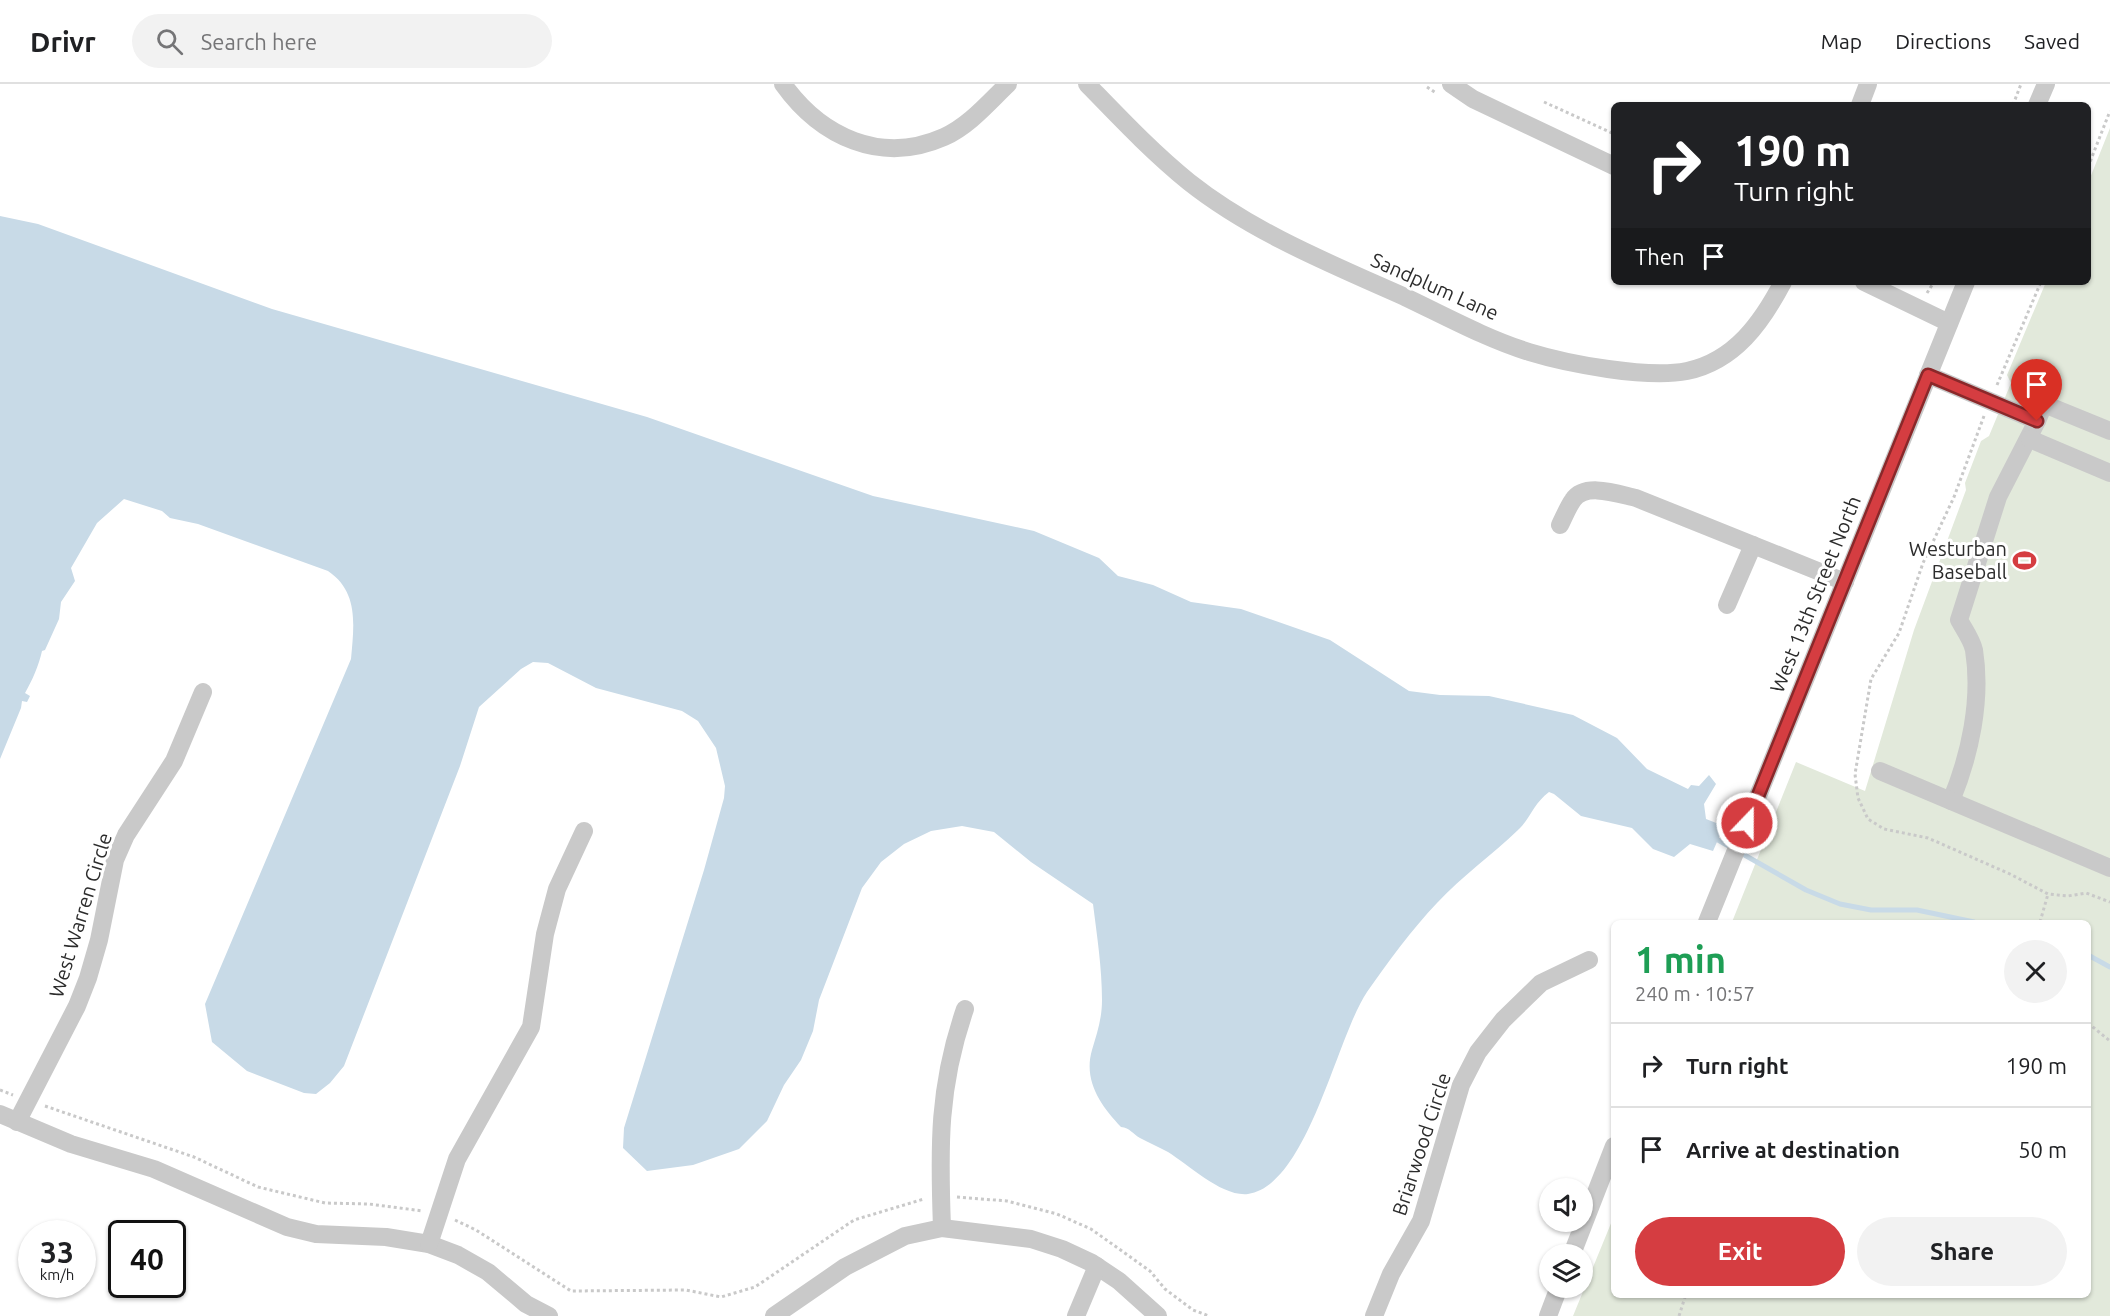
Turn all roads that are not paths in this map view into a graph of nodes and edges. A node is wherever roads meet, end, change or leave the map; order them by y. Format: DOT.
graph roads {
  1 [pos="783,84"];
  2 [pos="1008,84"];
  3 [pos="1087,84"];
  4 [pos="1451,84"];
  5 [pos="1868,84"];
  6 [pos="2046,84"];
  7 [pos="1861,102"];
  8 [pos="2038,102"];
  9 [pos="1611,165"];
  10 [pos="1781,285"];
  11 [pos="1870,285"];
  12 [pos="1965,285"];
  13 [pos="1949,323"];
  14 [pos="1928,375"];
  15 [pos="2037,421"];
  16 [pos="2110,431"];
  17 [pos="2030,439"];
  18 [pos="2110,473"];
  19 [pos="1560,525"];
  20 [pos="1753,545"];
  21 [pos="1845,582"];
  22 [pos="1727,605"];
  23 [pos="203,692"];
  24 [pos="1880,771"];
  25 [pos="1951,801"];
  26 [pos="584,831"];
  27 [pos="2110,868"];
  28 [pos="1708,920"];
  29 [pos="1589,960"];
  30 [pos="965,1009"];
  31 [pos="0,1114"];
  32 [pos="17,1122"];
  33 [pos="1611,1154"];
  34 [pos="942,1228"];
  35 [pos="429,1244"];
  36 [pos="1576,1244"];
  37 [pos="1097,1266"];
  38 [pos="1555,1298"];
  39 [pos="798,1309"];
  40 [pos="544,1315"];
  41 [pos="774,1316"];
  42 [pos="1076,1316"];
  43 [pos="1158,1316"];
  44 [pos="1374,1316"];
  45 [pos="1548,1316"];
  1 -- 2 [label="street"];
  3 -- 10 [label="street, Sandplum Lane"];
  4 -- 9 [label="street"];
  5 -- 7 [label="street"];
  6 -- 8 [label="street"];
  11 -- 13 [label="street"];
  12 -- 13 [label="street, West 13th Street North"];
  13 -- 14 [label="street, West 13th Street North"];
  14 -- 15 [label="street"];
  14 -- 21 [label="street, West 13th Street North"];
  15 -- 16 [label="street"];
  15 -- 17 [label="street"];
  17 -- 18 [label="street"];
  17 -- 25 [label="street"];
  19 -- 20 [label="street"];
  20 -- 21 [label="street"];
  20 -- 22 [label="street"];
  21 -- 28 [label="street, West 13th Street North"];
  23 -- 32 [label="street, West Warren Circle"];
  24 -- 25 [label="street"];
  25 -- 27 [label="street"];
  26 -- 35 [label="street"];
  29 -- 44 [label="street, Briarwood Circle"];
  30 -- 34 [label="street"];
  31 -- 32 [label="street"];
  32 -- 35 [label="street"];
  33 -- 36 [label="street"];
  34 -- 37 [label="street"];
  34 -- 39 [label="street"];
  35 -- 40 [label="street"];
  37 -- 42 [label="street"];
  37 -- 43 [label="street"];
  38 -- 45 [label="street"];
  39 -- 41 [label="street"];
}
